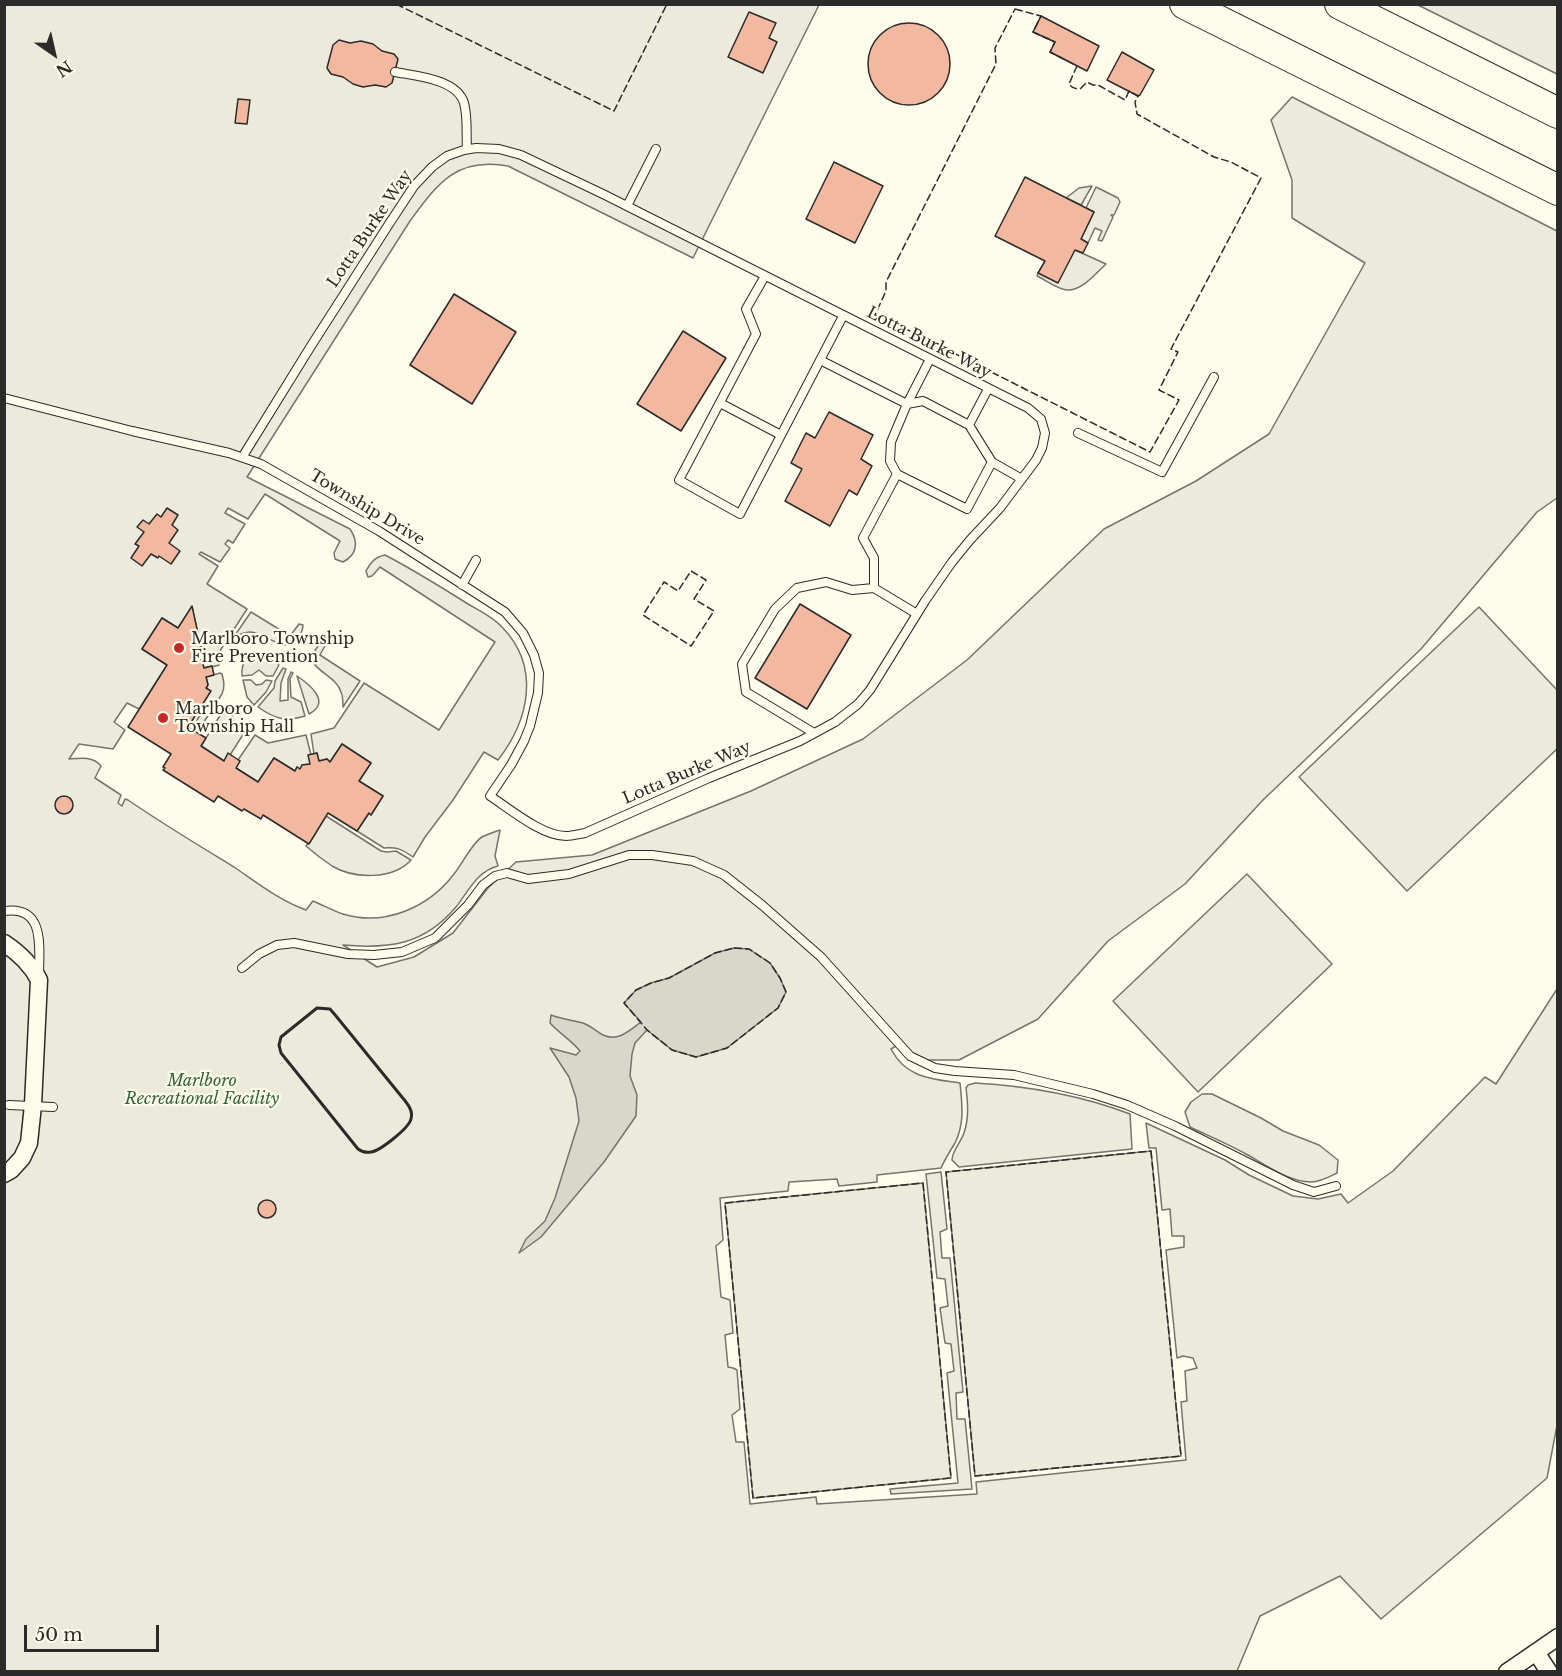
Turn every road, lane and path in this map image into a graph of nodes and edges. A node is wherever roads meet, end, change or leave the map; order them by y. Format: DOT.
graph roads {
  1 [pos="1185,4"];
  2 [pos="1340,4"];
  3 [pos="395,72"];
  4 [pos="1557,113"];
  5 [pos="467,149"];
  6 [pos="656,149"];
  7 [pos="1557,190"];
  8 [pos="627,206"];
  9 [pos="765,276"];
  10 [pos="843,316"];
  11 [pos="930,359"];
  12 [pos="820,360"];
  13 [pos="1214,377"];
  14 [pos="988,389"];
  15 [pos="4,398"];
  16 [pos="720,402"];
  17 [pos="907,404"];
  18 [pos="969,425"];
  19 [pos="1078,433"];
  20 [pos="781,435"];
  21 [pos="243,456"];
  22 [pos="993,462"];
  23 [pos="897,474"];
  24 [pos="1022,479"];
  25 [pos="476,560"];
  26 [pos="462,585"];
  27 [pos="874,588"];
  28 [pos="917,614"];
  29 [pos="814,733"];
  30 [pos="490,796"];
  31 [pos="4,911"];
  32 [pos="4,943"];
  33 [pos="242,968"];
  34 [pos="39,980"];
  35 [pos="9,1105"];
  36 [pos="33,1106"];
  37 [pos="53,1107"];
  38 [pos="4,1174"];
  39 [pos="1336,1186"];
  40 [pos="1557,1637"];
  41 [pos="1536,1652"];
  42 [pos="1507,1671"];
  43 [pos="1549,1671"];
  1 -- 7 [label="highway"];
  2 -- 4 [label="highway"];
  3 -- 5 [label="lane"];
  5 -- 8 [label="lane, Lotta Burke Way"];
  5 -- 21 [label="lane, Lotta Burke Way"];
  6 -- 8 [label="lane"];
  8 -- 9 [label="lane, Lotta Burke Way"];
  9 -- 10 [label="lane, Lotta Burke Way"];
  9 -- 16 [label="lane"];
  10 -- 11 [label="lane, Lotta Burke Way"];
  10 -- 12 [label="lane"];
  11 -- 14 [label="lane, Lotta Burke Way"];
  11 -- 17 [label="lane"];
  12 -- 17 [label="lane"];
  12 -- 20 [label="lane"];
  13 -- 19 [label="lane"];
  14 -- 18 [label="lane"];
  14 -- 24 [label="lane, Lotta Burke Way"];
  15 -- 21 [label="lane, Township Drive"];
  16 -- 20 [label="lane"];
  16 -- 20 [label="lane"];
  17 -- 18 [label="lane"];
  17 -- 23 [label="lane"];
  18 -- 22 [label="lane"];
  21 -- 26 [label="lane, Township Drive"];
  22 -- 23 [label="lane"];
  22 -- 24 [label="lane"];
  23 -- 27 [label="lane"];
  24 -- 28 [label="lane, Lotta Burke Way"];
  25 -- 26 [label="lane"];
  26 -- 30 [label="lane, Township Drive"];
  27 -- 28 [label="lane"];
  27 -- 29 [label="lane"];
  28 -- 29 [label="lane, Lotta Burke Way"];
  29 -- 30 [label="lane, Lotta Burke Way"];
  31 -- 34 [label="lane"];
  32 -- 34 [label="street"];
  33 -- 39 [label="lane"];
  34 -- 36 [label="street"];
  35 -- 36 [label="lane"];
  36 -- 37 [label="lane"];
  36 -- 38 [label="street"];
  40 -- 41 [label="street"];
  41 -- 42 [label="street"];
  41 -- 43 [label="street"];
}
